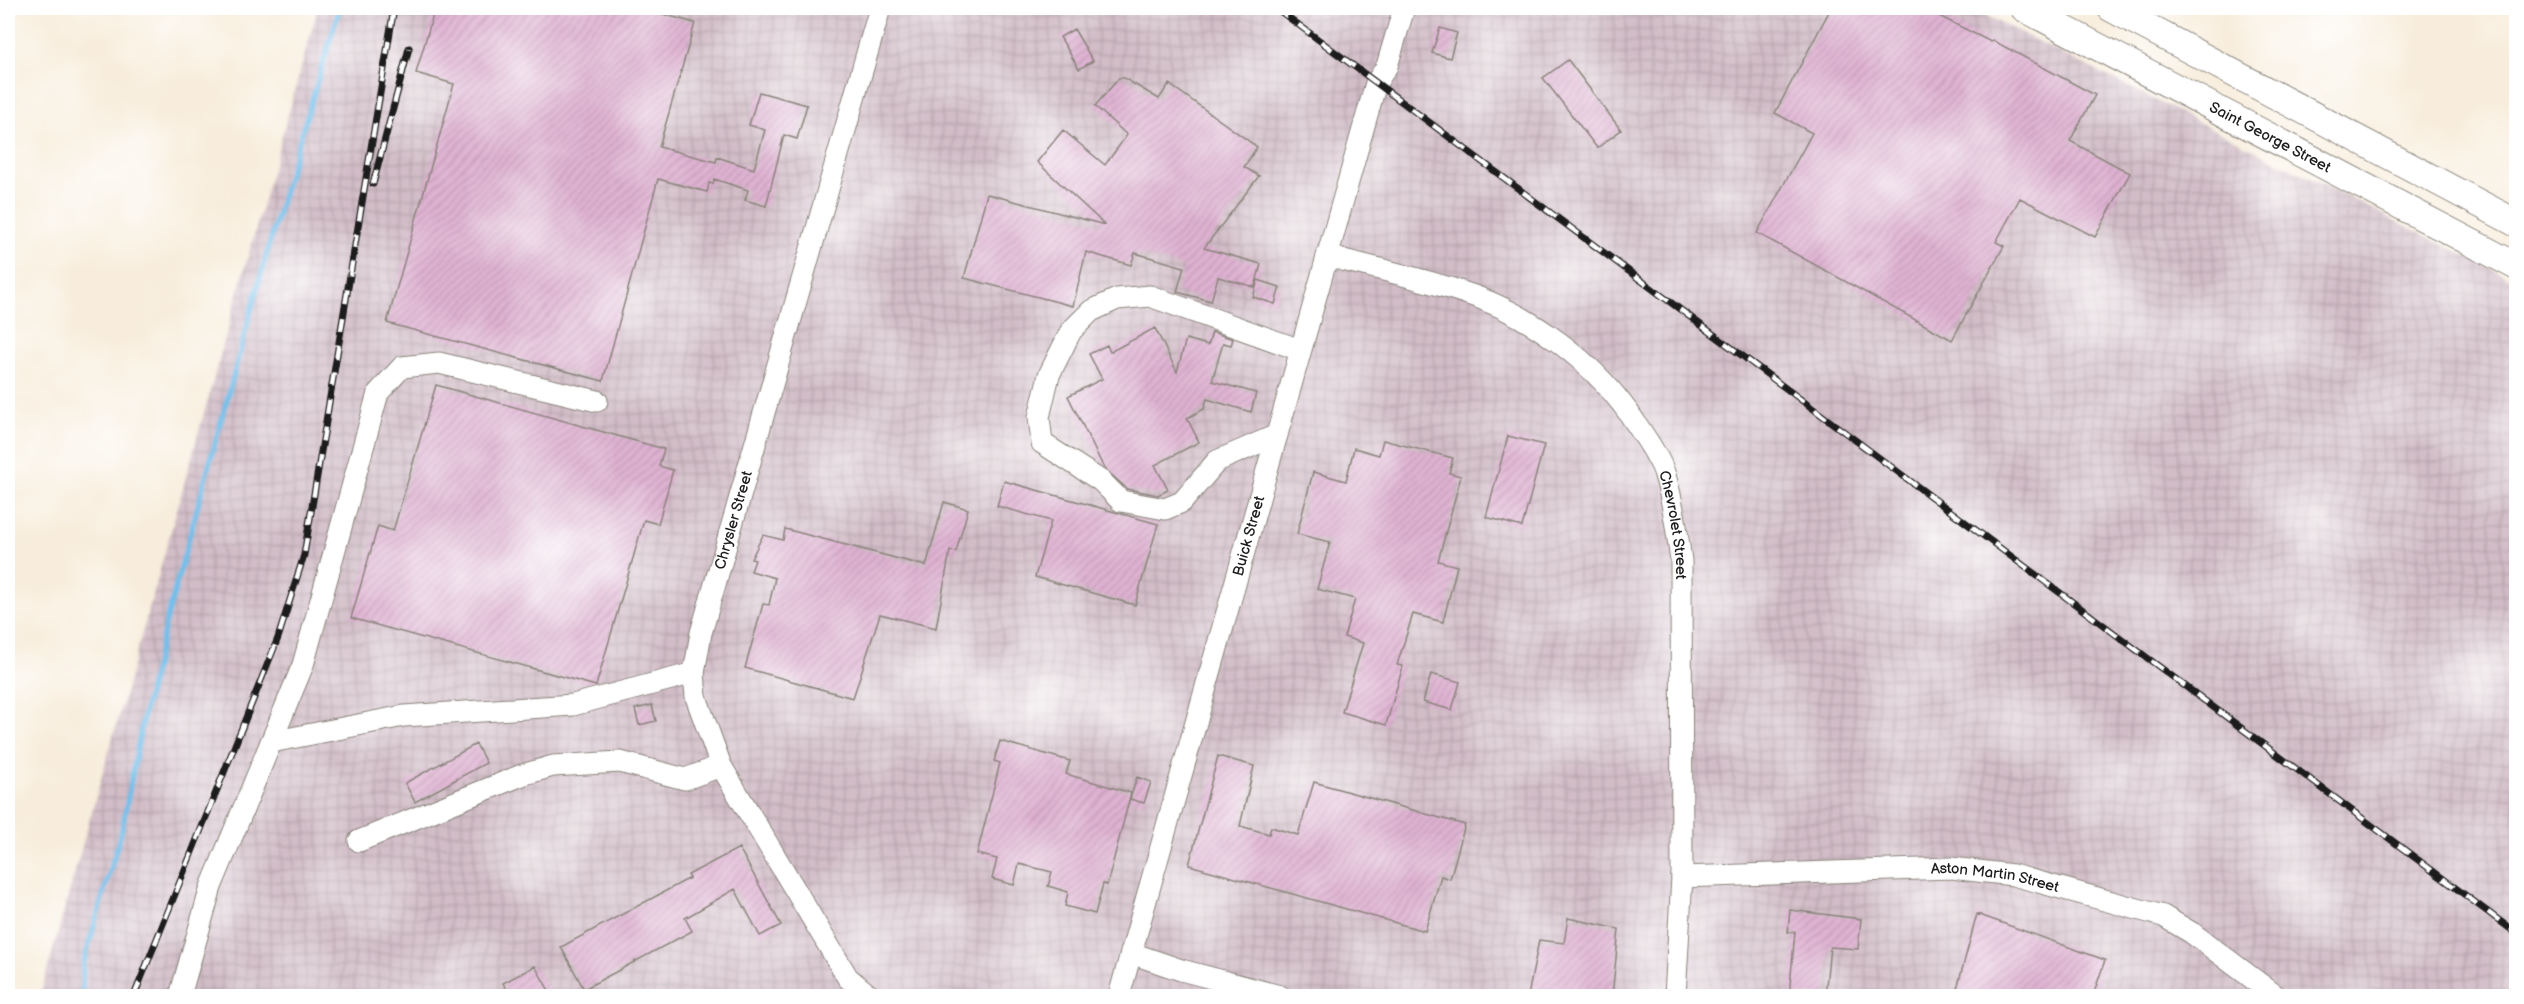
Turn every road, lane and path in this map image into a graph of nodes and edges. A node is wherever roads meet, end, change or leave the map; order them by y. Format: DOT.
graph roads {
  1 [pos="880,8"];
  2 [pos="1392,8"];
  3 [pos="1404,8"];
  4 [pos="2025,8"];
  5 [pos="2111,8"];
  6 [pos="1379,75"];
  7 [pos="2517,223"];
  8 [pos="1327,256"];
  9 [pos="2517,266"];
  10 [pos="1300,350"];
  11 [pos="597,401"];
  12 [pos="1276,435"];
  13 [pos="694,673"];
  14 [pos="271,742"];
  15 [pos="721,766"];
  16 [pos="360,841"];
  17 [pos="1682,877"];
  18 [pos="1131,953"];
  19 [pos="180,996"];
  20 [pos="870,996"];
  21 [pos="1119,996"];
  22 [pos="1280,996"];
  23 [pos="1675,996"];
  24 [pos="2276,996"];
  1 -- 13 [label="lane, Chrysler Street"];
  2 -- 6 [label="lane, Buick Street"];
  3 -- 6 [label="lane, Buick Street"];
  4 -- 9 [label="main road, Saint George Street"];
  5 -- 7 [label="main road"];
  6 -- 8 [label="lane, Buick Street"];
  8 -- 10 [label="lane, Buick Street"];
  8 -- 17 [label="lane, Chevrolet Street"];
  10 -- 12 [label="lane, Buick Street"];
  10 -- 12 [label="lane"];
  11 -- 14 [label="lane"];
  12 -- 18 [label="lane, Buick Street"];
  13 -- 14 [label="lane"];
  13 -- 15 [label="lane, Chrysler Street"];
  14 -- 19 [label="lane"];
  15 -- 16 [label="lane"];
  15 -- 20 [label="lane, Chrysler Street"];
  17 -- 23 [label="lane, Chevrolet Street"];
  17 -- 24 [label="lane, Aston Martin Street"];
  18 -- 21 [label="lane, Buick Street"];
  18 -- 22 [label="lane"];
}
